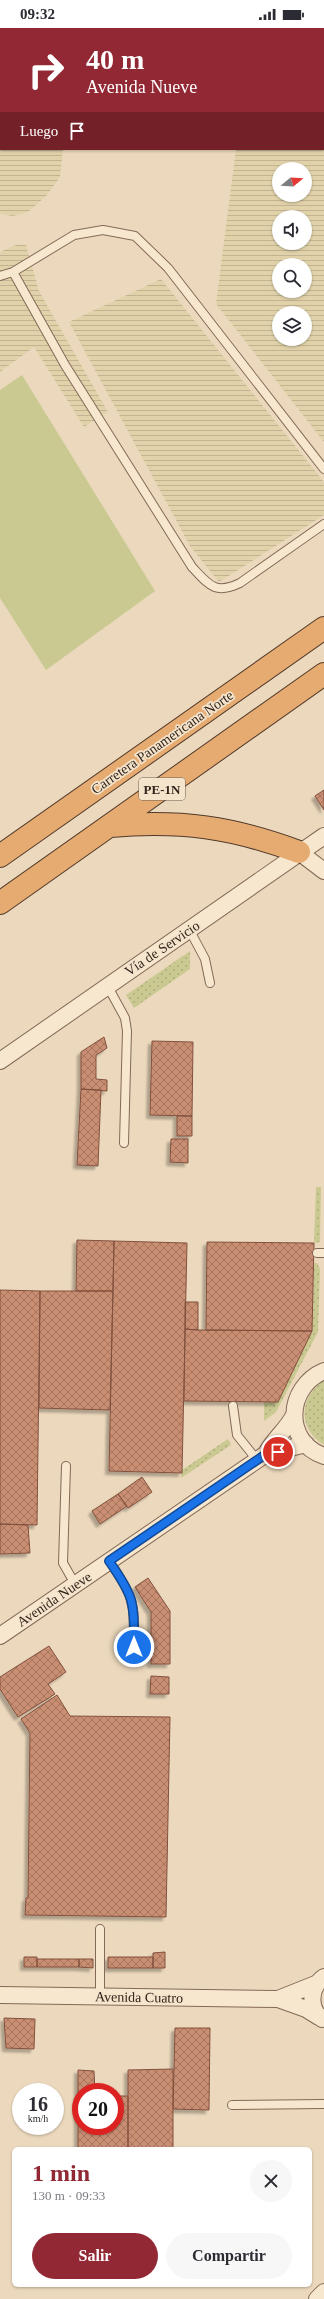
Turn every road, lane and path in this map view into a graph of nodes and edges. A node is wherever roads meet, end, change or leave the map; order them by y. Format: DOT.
graph roads {
  1 [pos="13,272"];
  2 [pos="0,276"];
  3 [pos="324,469"];
  4 [pos="324,524"];
  5 [pos="324,628"];
  6 [pos="324,674"];
  7 [pos="110,826"];
  8 [pos="324,836"];
  9 [pos="299,852"];
  10 [pos="0,856"];
  11 [pos="324,871"];
  12 [pos="0,903"];
  13 [pos="189,929"];
  14 [pos="210,984"];
  15 [pos="107,985"];
  16 [pos="0,1061"];
  17 [pos="124,1143"];
  18 [pos="324,1371"];
  19 [pos="233,1406"];
  20 [pos="294,1415"];
  21 [pos="306,1444"];
  22 [pos="261,1457"];
  23 [pos="323,1457"];
  24 [pos="66,1466"];
  25 [pos="109,1561"];
  26 [pos="75,1584"];
  27 [pos="0,1636"];
  28 [pos="134,1647"];
  29 [pos="100,1929"];
  30 [pos="322,1978"];
  31 [pos="0,1995"];
  32 [pos="100,1996"];
  33 [pos="278,1999"];
  34 [pos="322,2018"];
  35 [pos="324,2104"];
  36 [pos="232,2105"];
  1 -- 2 [label="lane"];
  1 -- 3 [label="lane"];
  1 -- 4 [label="lane"];
  5 -- 10 [label="highway, Carretera Panamericana Norte / PE-1N"];
  6 -- 7 [label="highway, PE-1N"];
  7 -- 9 [label="highway"];
  7 -- 12 [label="highway, PE-1N"];
  8 -- 9 [label="street, Vía de Servicio"];
  9 -- 11 [label="street"];
  9 -- 13 [label="street, Vía de Servicio"];
  13 -- 14 [label="lane"];
  13 -- 15 [label="street, Vía de Servicio"];
  15 -- 16 [label="street, Vía de Servicio"];
  15 -- 17 [label="lane"];
  18 -- 20 [label="street"];
  19 -- 22 [label="lane"];
  20 -- 21 [label="street"];
  20 -- 22 [label="street, Avenida Nueve"];
  21 -- 22 [label="street, Avenida Nueve"];
  21 -- 23 [label="street"];
  22 -- 25 [label="street, Avenida Nueve"];
  24 -- 26 [label="lane"];
  25 -- 26 [label="street, Avenida Nueve"];
  25 -- 28 [label="lane"];
  26 -- 27 [label="street, Avenida Nueve"];
  29 -- 32 [label="lane"];
  30 -- 33 [label="street, Avenida Cuatro"];
  30 -- 34 [label="street"];
  31 -- 32 [label="street, Avenida Cuatro"];
  32 -- 33 [label="street, Avenida Cuatro"];
  33 -- 34 [label="street, Avenida Cuatro"];
  35 -- 36 [label="lane"];
}
